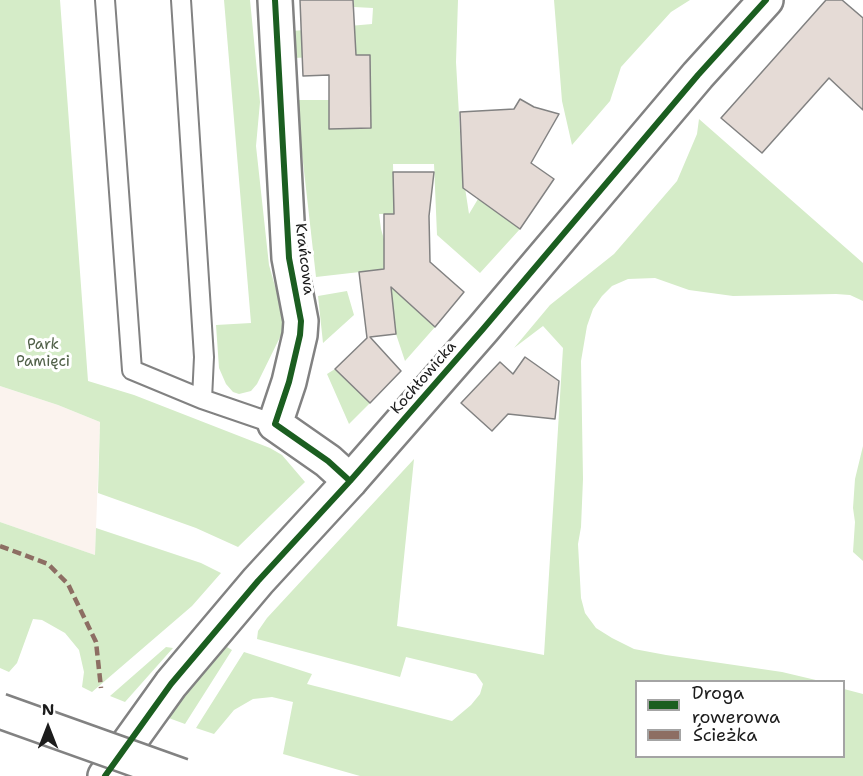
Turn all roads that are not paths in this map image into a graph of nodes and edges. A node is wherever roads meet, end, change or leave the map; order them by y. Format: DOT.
graph roads {
  1 [pos="105,0"];
  2 [pos="181,0"];
  3 [pos="275,0"];
  4 [pos="766,0"];
  5 [pos="201,399"];
  6 [pos="275,424"];
  7 [pos="350,481"];
  8 [pos="0,711"];
  9 [pos="105,776"];
  10 [pos="182,776"];
  1 -- 5 [label="lane"];
  2 -- 5 [label="lane"];
  3 -- 6 [label="main road, Krańcowa"];
  4 -- 7 [label="main road, Kochłowicka"];
  5 -- 6 [label="lane"];
  6 -- 7 [label="main road"];
  7 -- 9 [label="main road, Kochłowicka"];
  8 -- 10 [label="main road, bridge"];
}
